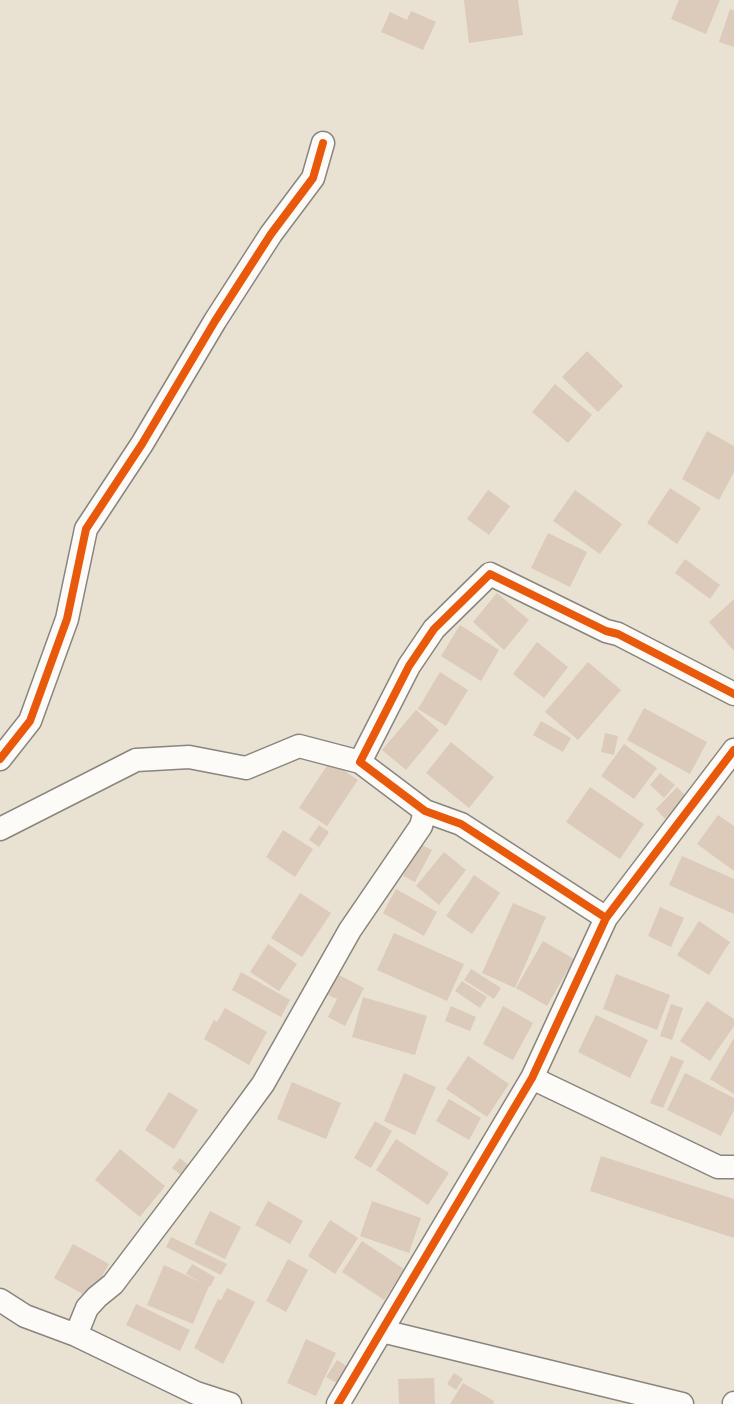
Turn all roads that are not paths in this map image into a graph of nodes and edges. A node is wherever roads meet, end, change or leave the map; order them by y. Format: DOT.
graph roads {
  1 [pos="323,143"];
  2 [pos="734,694"];
  3 [pos="734,750"];
  4 [pos="0,759"];
  5 [pos="360,762"];
  6 [pos="724,781"];
  7 [pos="425,811"];
  8 [pos="0,829"];
  9 [pos="606,918"];
  10 [pos="532,1078"];
  11 [pos="734,1167"];
  12 [pos="0,1300"];
  13 [pos="382,1331"];
  14 [pos="76,1335"];
  15 [pos="230,1404"];
  16 [pos="338,1404"];
  17 [pos="682,1404"];
  1 -- 4 [label="street"];
  2 -- 5 [label="street"];
  3 -- 6 [label="street"];
  5 -- 7 [label="street"];
  5 -- 8 [label="street"];
  6 -- 9 [label="street"];
  7 -- 9 [label="street"];
  7 -- 14 [label="street"];
  9 -- 10 [label="street"];
  10 -- 11 [label="street"];
  10 -- 13 [label="street"];
  12 -- 14 [label="street"];
  13 -- 16 [label="street"];
  13 -- 17 [label="street"];
  14 -- 15 [label="street"];
}
